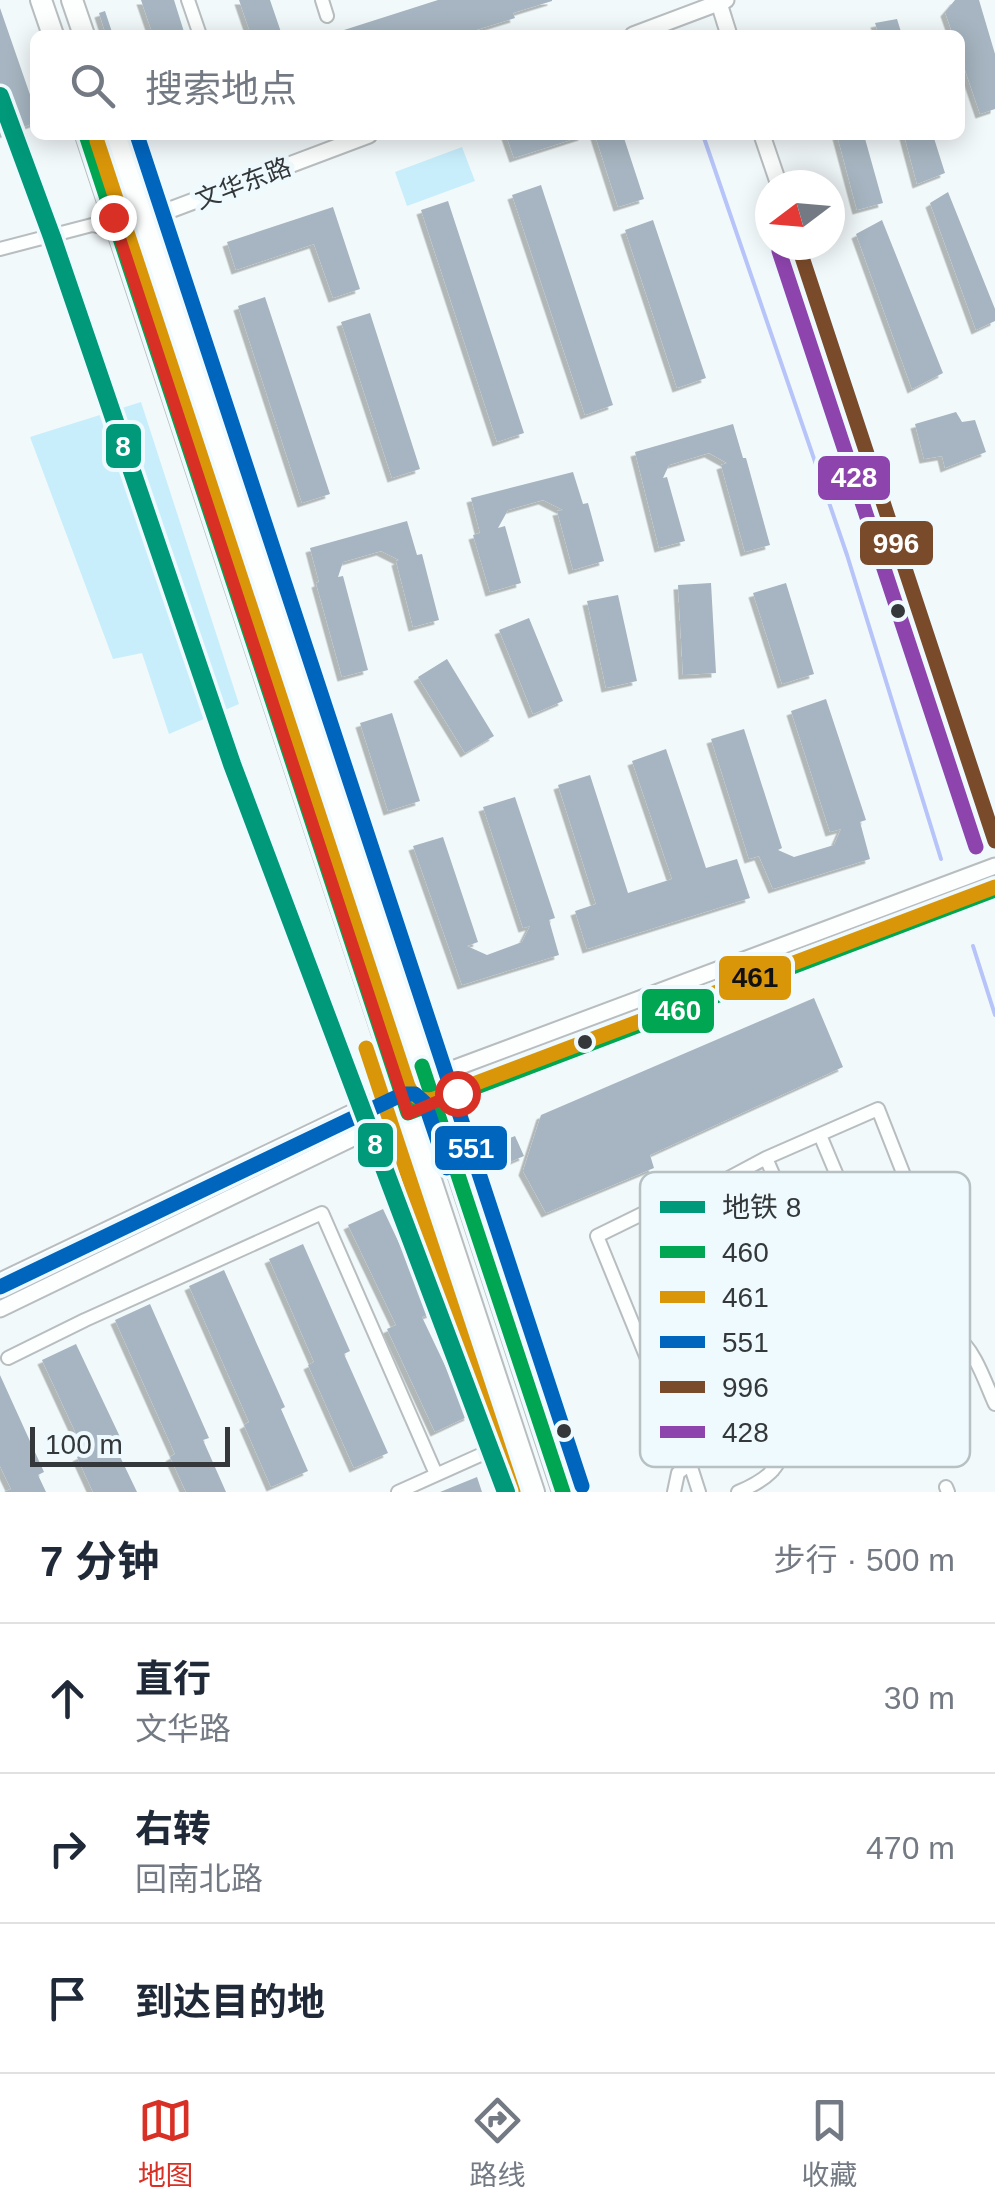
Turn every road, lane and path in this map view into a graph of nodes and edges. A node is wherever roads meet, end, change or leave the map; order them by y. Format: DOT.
graph roads {
  1 [pos="41,0"];
  2 [pos="72,0"];
  3 [pos="188,0"];
  4 [pos="322,0"];
  5 [pos="721,1"];
  6 [pos="327,16"];
  7 [pos="51,30"];
  8 [pos="82,30"];
  9 [pos="198,30"];
  10 [pos="646,30"];
  11 [pos="728,30"];
  12 [pos="88,140"];
  13 [pos="118,140"];
  14 [pos="355,140"];
  15 [pos="764,140"];
  16 [pos="774,170"];
  17 [pos="144,220"];
  18 [pos="117,230"];
  19 [pos="0,250"];
  20 [pos="803,260"];
  21 [pos="995,842"];
  22 [pos="995,866"];
  23 [pos="995,890"];
  24 [pos="427,1080"];
  25 [pos="401,1091"];
  26 [pos="434,1103"];
  27 [pos="408,1114"];
  28 [pos="820,1134"];
  29 [pos="766,1158"];
  30 [pos="740,1172"];
  31 [pos="772,1172"];
  32 [pos="835,1172"];
  33 [pos="903,1172"];
  34 [pos="640,1215"];
  35 [pos="0,1281"];
  36 [pos="0,1309"];
  37 [pos="640,1341"];
  38 [pos="970,1353"];
  39 [pos="8,1358"];
  40 [pos="995,1404"];
  41 [pos="516,1439"];
  42 [pos="686,1467"];
  43 [pos="691,1467"];
  44 [pos="772,1467"];
  45 [pos="775,1467"];
  46 [pos="773,1470"];
  47 [pos="436,1474"];
  48 [pos="398,1492"];
  49 [pos="534,1492"];
  50 [pos="563,1492"];
  51 [pos="674,1492"];
  52 [pos="699,1492"];
  53 [pos="738,1492"];
  1 -- 7 [label="main road"];
  2 -- 8 [label="main road"];
  3 -- 9 [label="street"];
  4 -- 6 [label="street"];
  5 -- 10 [label="street"];
  5 -- 11 [label="street"];
  12 -- 18 [label="main road"];
  13 -- 17 [label="main road"];
  14 -- 17 [label="street, 文华东路"];
  15 -- 16 [label="street"];
  17 -- 18 [label="street, 文华东路"];
  17 -- 24 [label="main road"];
  18 -- 19 [label="street, 文华东路"];
  18 -- 25 [label="main road"];
  20 -- 21 [label="street"];
  22 -- 24 [label="street"];
  23 -- 26 [label="street"];
  24 -- 25 [label="street"];
  24 -- 26 [label="main road"];
  25 -- 27 [label="main road"];
  25 -- 35 [label="street"];
  26 -- 27 [label="street"];
  26 -- 50 [label="main road"];
  27 -- 36 [label="street"];
  27 -- 41 [label="main road"];
  28 -- 29 [label="street"];
  28 -- 32 [label="street"];
  28 -- 33 [label="street"];
  29 -- 30 [label="street"];
  29 -- 31 [label="street"];
  34 -- 37 [label="street"];
  38 -- 40 [label="street"];
  39 -- 47 [label="street"];
  41 -- 47 [label="street"];
  41 -- 49 [label="main road"];
  42 -- 51 [label="street"];
  43 -- 52 [label="street"];
  44 -- 46 [label="street"];
  45 -- 46 [label="street"];
  46 -- 53 [label="street"];
  47 -- 48 [label="street"];
}
